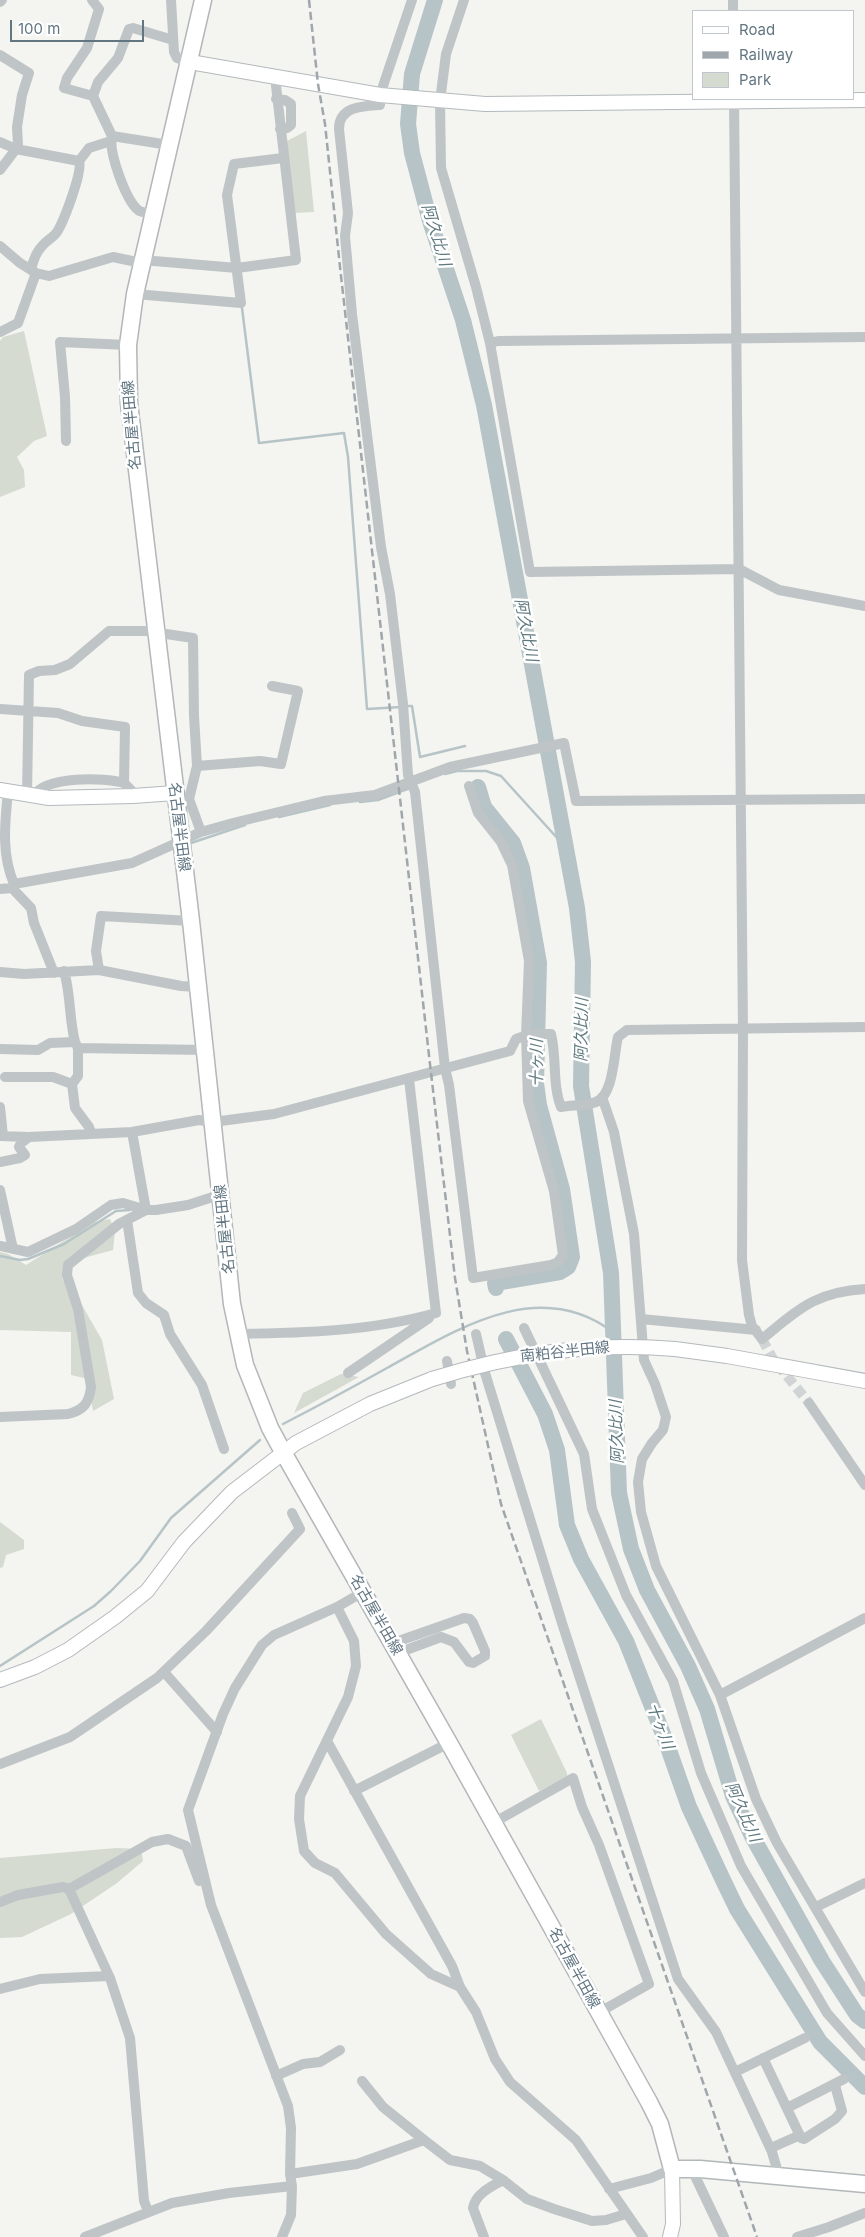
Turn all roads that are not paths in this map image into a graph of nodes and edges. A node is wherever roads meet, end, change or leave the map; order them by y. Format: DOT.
graph roads {
  1 [pos="92,0"];
  2 [pos="171,0"];
  3 [pos="203,0"];
  4 [pos="412,0"];
  5 [pos="464,0"];
  6 [pos="173,40"];
  7 [pos="0,55"];
  8 [pos="190,62"];
  9 [pos="275,77"];
  10 [pos="380,95"];
  11 [pos="94,96"];
  12 [pos="435,100"];
  13 [pos="734,100"];
  14 [pos="865,100"];
  15 [pos="112,139"];
  16 [pos="0,142"];
  17 [pos="169,145"];
  18 [pos="16,149"];
  19 [pos="284,158"];
  20 [pos="79,161"];
  21 [pos="0,170"];
  22 [pos="154,214"];
  23 [pos="0,246"];
  24 [pos="142,261"];
  25 [pos="238,268"];
  26 [pos="33,271"];
  27 [pos="135,294"];
  28 [pos="0,332"];
  29 [pos="865,337"];
  30 [pos="737,339"];
  31 [pos="490,343"];
  32 [pos="128,345"];
  33 [pos="66,441"];
  34 [pos="739,568"];
  35 [pos="865,606"];
  36 [pos="155,632"];
  37 [pos="272,686"];
  38 [pos="0,710"];
  39 [pos="29,713"];
  40 [pos="197,766"];
  41 [pos="411,780"];
  42 [pos="124,783"];
  43 [pos="469,786"];
  44 [pos="4,791"];
  45 [pos="175,793"];
  46 [pos="30,795"];
  47 [pos="133,796"];
  48 [pos="865,799"];
  49 [pos="741,800"];
  50 [pos="201,832"];
  51 [pos="181,841"];
  52 [pos="13,886"];
  53 [pos="0,890"];
  54 [pos="191,921"];
  55 [pos="99,970"];
  56 [pos="0,972"];
  57 [pos="59,972"];
  58 [pos="198,987"];
  59 [pos="865,1027"];
  60 [pos="743,1030"];
  61 [pos="528,1034"];
  62 [pos="77,1045"];
  63 [pos="0,1049"];
  64 [pos="204,1050"];
  65 [pos="445,1068"];
  66 [pos="5,1077"];
  67 [pos="409,1079"];
  68 [pos="72,1084"];
  69 [pos="599,1100"];
  70 [pos="0,1107"];
  71 [pos="212,1122"];
  72 [pos="132,1132"];
  73 [pos="91,1133"];
  74 [pos="2,1136"];
  75 [pos="29,1138"];
  76 [pos="0,1162"];
  77 [pos="0,1190"];
  78 [pos="222,1194"];
  79 [pos="146,1210"];
  80 [pos="127,1220"];
  81 [pos="0,1246"];
  82 [pos="13,1250"];
  83 [pos="865,1289"];
  84 [pos="436,1313"];
  85 [pos="641,1319"];
  86 [pos="524,1328"];
  87 [pos="756,1330"];
  88 [pos="238,1334"];
  89 [pos="476,1334"];
  90 [pos="447,1362"];
  91 [pos="348,1373"];
  92 [pos="865,1381"];
  93 [pos="451,1384"];
  94 [pos="809,1404"];
  95 [pos="0,1417"];
  96 [pos="224,1449"];
  97 [pos="283,1452"];
  98 [pos="865,1485"];
  99 [pos="292,1513"];
  100 [pos="364,1592"];
  101 [pos="337,1606"];
  102 [pos="865,1618"];
  103 [pos="453,1622"];
  104 [pos="454,1642"];
  105 [pos="395,1648"];
  106 [pos="164,1672"];
  107 [pos="0,1680"];
  108 [pos="720,1695"];
  109 [pos="216,1732"];
  110 [pos="327,1741"];
  111 [pos="449,1743"];
  112 [pos="0,1764"];
  113 [pos="354,1791"];
  114 [pos="493,1823"];
  115 [pos="865,1883"];
  116 [pos="206,1885"];
  117 [pos="69,1889"];
  118 [pos="0,1902"];
  119 [pos="816,1907"];
  120 [pos="109,1976"];
  121 [pos="460,1987"];
  122 [pos="0,1989"];
  123 [pos="865,1992"];
  124 [pos="598,2013"];
  125 [pos="805,2038"];
  126 [pos="340,2050"];
  127 [pos="865,2056"];
  128 [pos="763,2058"];
  129 [pos="735,2072"];
  130 [pos="276,2076"];
  131 [pos="362,2081"];
  132 [pos="787,2108"];
  133 [pos="800,2135"];
  134 [pos="424,2140"];
  135 [pos="771,2148"];
  136 [pos="672,2169"];
  137 [pos="696,2169"];
  138 [pos="290,2174"];
  139 [pos="779,2176"];
  140 [pos="503,2180"];
  141 [pos="865,2184"];
  142 [pos="292,2186"];
  143 [pos="610,2189"];
  144 [pos="148,2211"];
  145 [pos="865,2213"];
  146 [pos="626,2214"];
  147 [pos="85,2237"];
  148 [pos="282,2237"];
  149 [pos="484,2237"];
  150 [pos="643,2237"];
  151 [pos="670,2237"];
  152 [pos="724,2237"];
  153 [pos="797,2237"];
  1 -- 11 [label="street"];
  2 -- 6 [label="street"];
  3 -- 8 [label="main road, 名古屋半田線"];
  4 -- 10 [label="street"];
  5 -- 12 [label="street"];
  6 -- 8 [label="street"];
  6 -- 11 [label="street"];
  7 -- 18 [label="street"];
  8 -- 9 [label="street"];
  8 -- 17 [label="main road, 名古屋半田線"];
  9 -- 10 [label="street"];
  9 -- 19 [label="street"];
  10 -- 12 [label="street"];
  10 -- 41 [label="street"];
  11 -- 15 [label="street"];
  12 -- 13 [label="street"];
  12 -- 31 [label="street"];
  13 -- 14 [label="street"];
  13 -- 30 [label="street"];
  15 -- 17 [label="street"];
  15 -- 20 [label="street"];
  15 -- 22 [label="street"];
  16 -- 18 [label="street"];
  17 -- 22 [label="main road, 名古屋半田線"];
  18 -- 20 [label="street"];
  18 -- 21 [label="street"];
  19 -- 25 [label="street"];
  19 -- 25 [label="street"];
  20 -- 26 [label="street"];
  22 -- 24 [label="main road, 名古屋半田線"];
  23 -- 26 [label="street"];
  24 -- 25 [label="street"];
  24 -- 26 [label="street"];
  24 -- 27 [label="main road, 名古屋半田線"];
  25 -- 27 [label="street"];
  26 -- 28 [label="street"];
  27 -- 32 [label="main road, 名古屋半田線"];
  29 -- 30 [label="street"];
  30 -- 31 [label="street"];
  30 -- 34 [label="street"];
  31 -- 34 [label="street"];
  32 -- 33 [label="street"];
  32 -- 36 [label="main road, 名古屋半田線"];
  34 -- 35 [label="street"];
  34 -- 49 [label="street"];
  36 -- 39 [label="street"];
  36 -- 40 [label="street"];
  36 -- 45 [label="main road, 名古屋半田線"];
  37 -- 40 [label="street"];
  38 -- 39 [label="street"];
  39 -- 42 [label="street"];
  39 -- 46 [label="street"];
  40 -- 50 [label="street"];
  41 -- 49 [label="street"];
  41 -- 50 [label="street"];
  41 -- 65 [label="street"];
  42 -- 46 [label="street"];
  42 -- 47 [label="street"];
  43 -- 61 [label="street"];
  44 -- 46 [label="street"];
  44 -- 52 [label="street"];
  45 -- 47 [label="street"];
  45 -- 51 [label="main road, 名古屋半田線"];
  46 -- 47 [label="street"];
  48 -- 49 [label="street"];
  49 -- 60 [label="street"];
  50 -- 51 [label="street"];
  51 -- 52 [label="street"];
  51 -- 54 [label="main road, 名古屋半田線"];
  52 -- 53 [label="street"];
  52 -- 57 [label="street"];
  54 -- 55 [label="street"];
  54 -- 58 [label="main road, 名古屋半田線"];
  55 -- 57 [label="street"];
  55 -- 58 [label="street"];
  56 -- 57 [label="street"];
  57 -- 62 [label="street"];
  58 -- 64 [label="main road, 名古屋半田線"];
  59 -- 60 [label="street"];
  60 -- 69 [label="street"];
  60 -- 87 [label="street"];
  61 -- 65 [label="street"];
  61 -- 65 [label="street"];
  61 -- 69 [label="street"];
  62 -- 63 [label="street"];
  62 -- 64 [label="street"];
  62 -- 68 [label="street"];
  64 -- 71 [label="main road, 名古屋半田線"];
  65 -- 67 [label="street"];
  66 -- 68 [label="street"];
  67 -- 71 [label="street"];
  67 -- 84 [label="street"];
  68 -- 73 [label="street"];
  69 -- 85 [label="street"];
  70 -- 74 [label="street"];
  71 -- 72 [label="street"];
  71 -- 78 [label="main road, 名古屋半田線"];
  72 -- 73 [label="street"];
  72 -- 79 [label="street"];
  73 -- 75 [label="street"];
  74 -- 75 [label="street"];
  75 -- 76 [label="street"];
  77 -- 82 [label="street"];
  78 -- 79 [label="street"];
  78 -- 88 [label="main road, 名古屋半田線"];
  79 -- 80 [label="street"];
  79 -- 82 [label="street"];
  80 -- 95 [label="street"];
  80 -- 96 [label="street"];
  81 -- 82 [label="street"];
  83 -- 87 [label="street"];
  84 -- 88 [label="street"];
  84 -- 91 [label="street"];
  85 -- 87 [label="street"];
  85 -- 108 [label="street"];
  86 -- 127 [label="street"];
  88 -- 97 [label="main road, 名古屋半田線"];
  89 -- 129 [label="street"];
  90 -- 93 [label="street"];
  92 -- 97 [label="street, 南粕谷半田線, bridge"];
  94 -- 98 [label="street"];
  97 -- 100 [label="main road, 名古屋半田線"];
  97 -- 107 [label="street, 南粕谷半田線"];
  99 -- 106 [label="street"];
  100 -- 101 [label="street"];
  100 -- 105 [label="main road, 名古屋半田線"];
  101 -- 109 [label="street"];
  101 -- 110 [label="street"];
  102 -- 108 [label="street"];
  103 -- 104 [label="street"];
  103 -- 104 [label="street"];
  103 -- 105 [label="street"];
  104 -- 105 [label="street"];
  105 -- 111 [label="main road, 名古屋半田線"];
  106 -- 109 [label="street"];
  106 -- 112 [label="street"];
  108 -- 119 [label="street"];
  109 -- 116 [label="street"];
  110 -- 113 [label="street"];
  110 -- 121 [label="street"];
  111 -- 113 [label="street"];
  111 -- 114 [label="main road, 名古屋半田線"];
  113 -- 121 [label="street"];
  114 -- 124 [label="main road, 名古屋半田線"];
  114 -- 124 [label="street"];
  115 -- 119 [label="street"];
  116 -- 117 [label="street"];
  116 -- 130 [label="street"];
  117 -- 118 [label="street"];
  117 -- 120 [label="street"];
  119 -- 123 [label="street"];
  120 -- 122 [label="street"];
  120 -- 144 [label="street"];
  121 -- 143 [label="street"];
  124 -- 136 [label="main road, 名古屋半田線"];
  125 -- 128 [label="street"];
  126 -- 130 [label="street"];
  128 -- 129 [label="street"];
  128 -- 132 [label="street"];
  129 -- 135 [label="street"];
  130 -- 138 [label="street"];
  131 -- 134 [label="street"];
  132 -- 133 [label="street"];
  132 -- 133 [label="street"];
  133 -- 135 [label="street"];
  134 -- 138 [label="street"];
  134 -- 140 [label="street"];
  135 -- 139 [label="street"];
  136 -- 137 [label="main road"];
  136 -- 143 [label="street"];
  136 -- 151 [label="street"];
  137 -- 139 [label="main road"];
  137 -- 152 [label="street"];
  138 -- 142 [label="street"];
  139 -- 141 [label="main road"];
  140 -- 146 [label="street"];
  140 -- 149 [label="street"];
  142 -- 144 [label="street"];
  142 -- 148 [label="street"];
  143 -- 146 [label="street"];
  144 -- 147 [label="street"];
  145 -- 153 [label="street"];
  146 -- 150 [label="street"];
}
